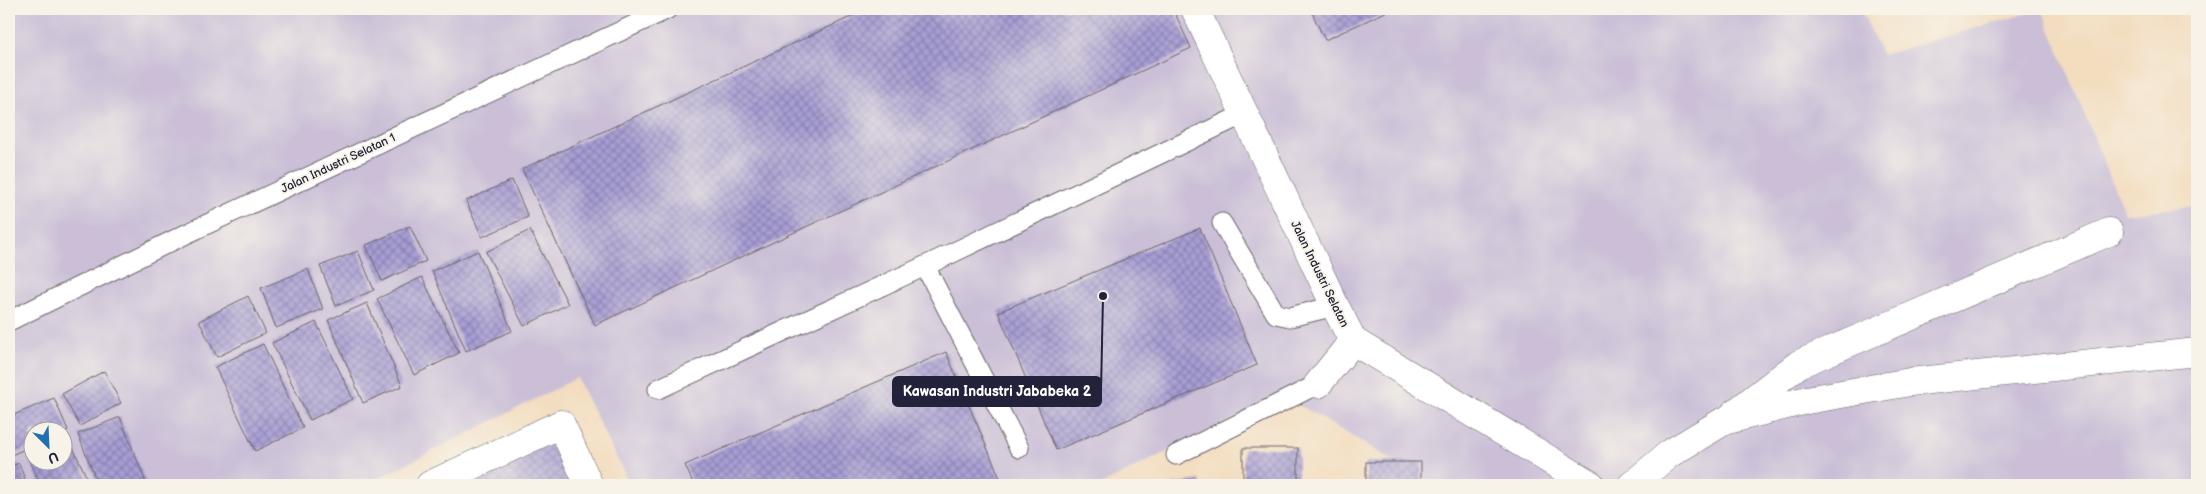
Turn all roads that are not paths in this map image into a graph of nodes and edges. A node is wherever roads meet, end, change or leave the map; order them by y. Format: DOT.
graph roads {
  1 [pos="668,9"];
  2 [pos="1195,9"];
  3 [pos="1244,114"];
  4 [pos="1222,223"];
  5 [pos="2109,232"];
  6 [pos="925,266"];
  7 [pos="1335,306"];
  8 [pos="9,321"];
  9 [pos="1353,341"];
  10 [pos="2197,352"];
  11 [pos="1318,384"];
  12 [pos="658,388"];
  13 [pos="1724,421"];
  14 [pos="1019,448"];
  15 [pos="1176,455"];
  16 [pos="430,485"];
  17 [pos="589,485"];
  18 [pos="1590,485"];
  19 [pos="1632,485"];
  1 -- 8 [label="lane, Jalan Industri Selatan 1"];
  2 -- 3 [label="street, Jalan Industri Selatan"];
  3 -- 6 [label="lane"];
  3 -- 7 [label="street, Jalan Industri Selatan"];
  4 -- 7 [label="lane"];
  5 -- 13 [label="street"];
  6 -- 12 [label="lane"];
  6 -- 14 [label="lane"];
  7 -- 9 [label="street, Jalan Industri Selatan"];
  9 -- 11 [label="street"];
  9 -- 18 [label="street, Jalan Industri Selatan"];
  10 -- 13 [label="street"];
  11 -- 15 [label="lane"];
  13 -- 19 [label="street"];
  16 -- 17 [label="street"];
}
